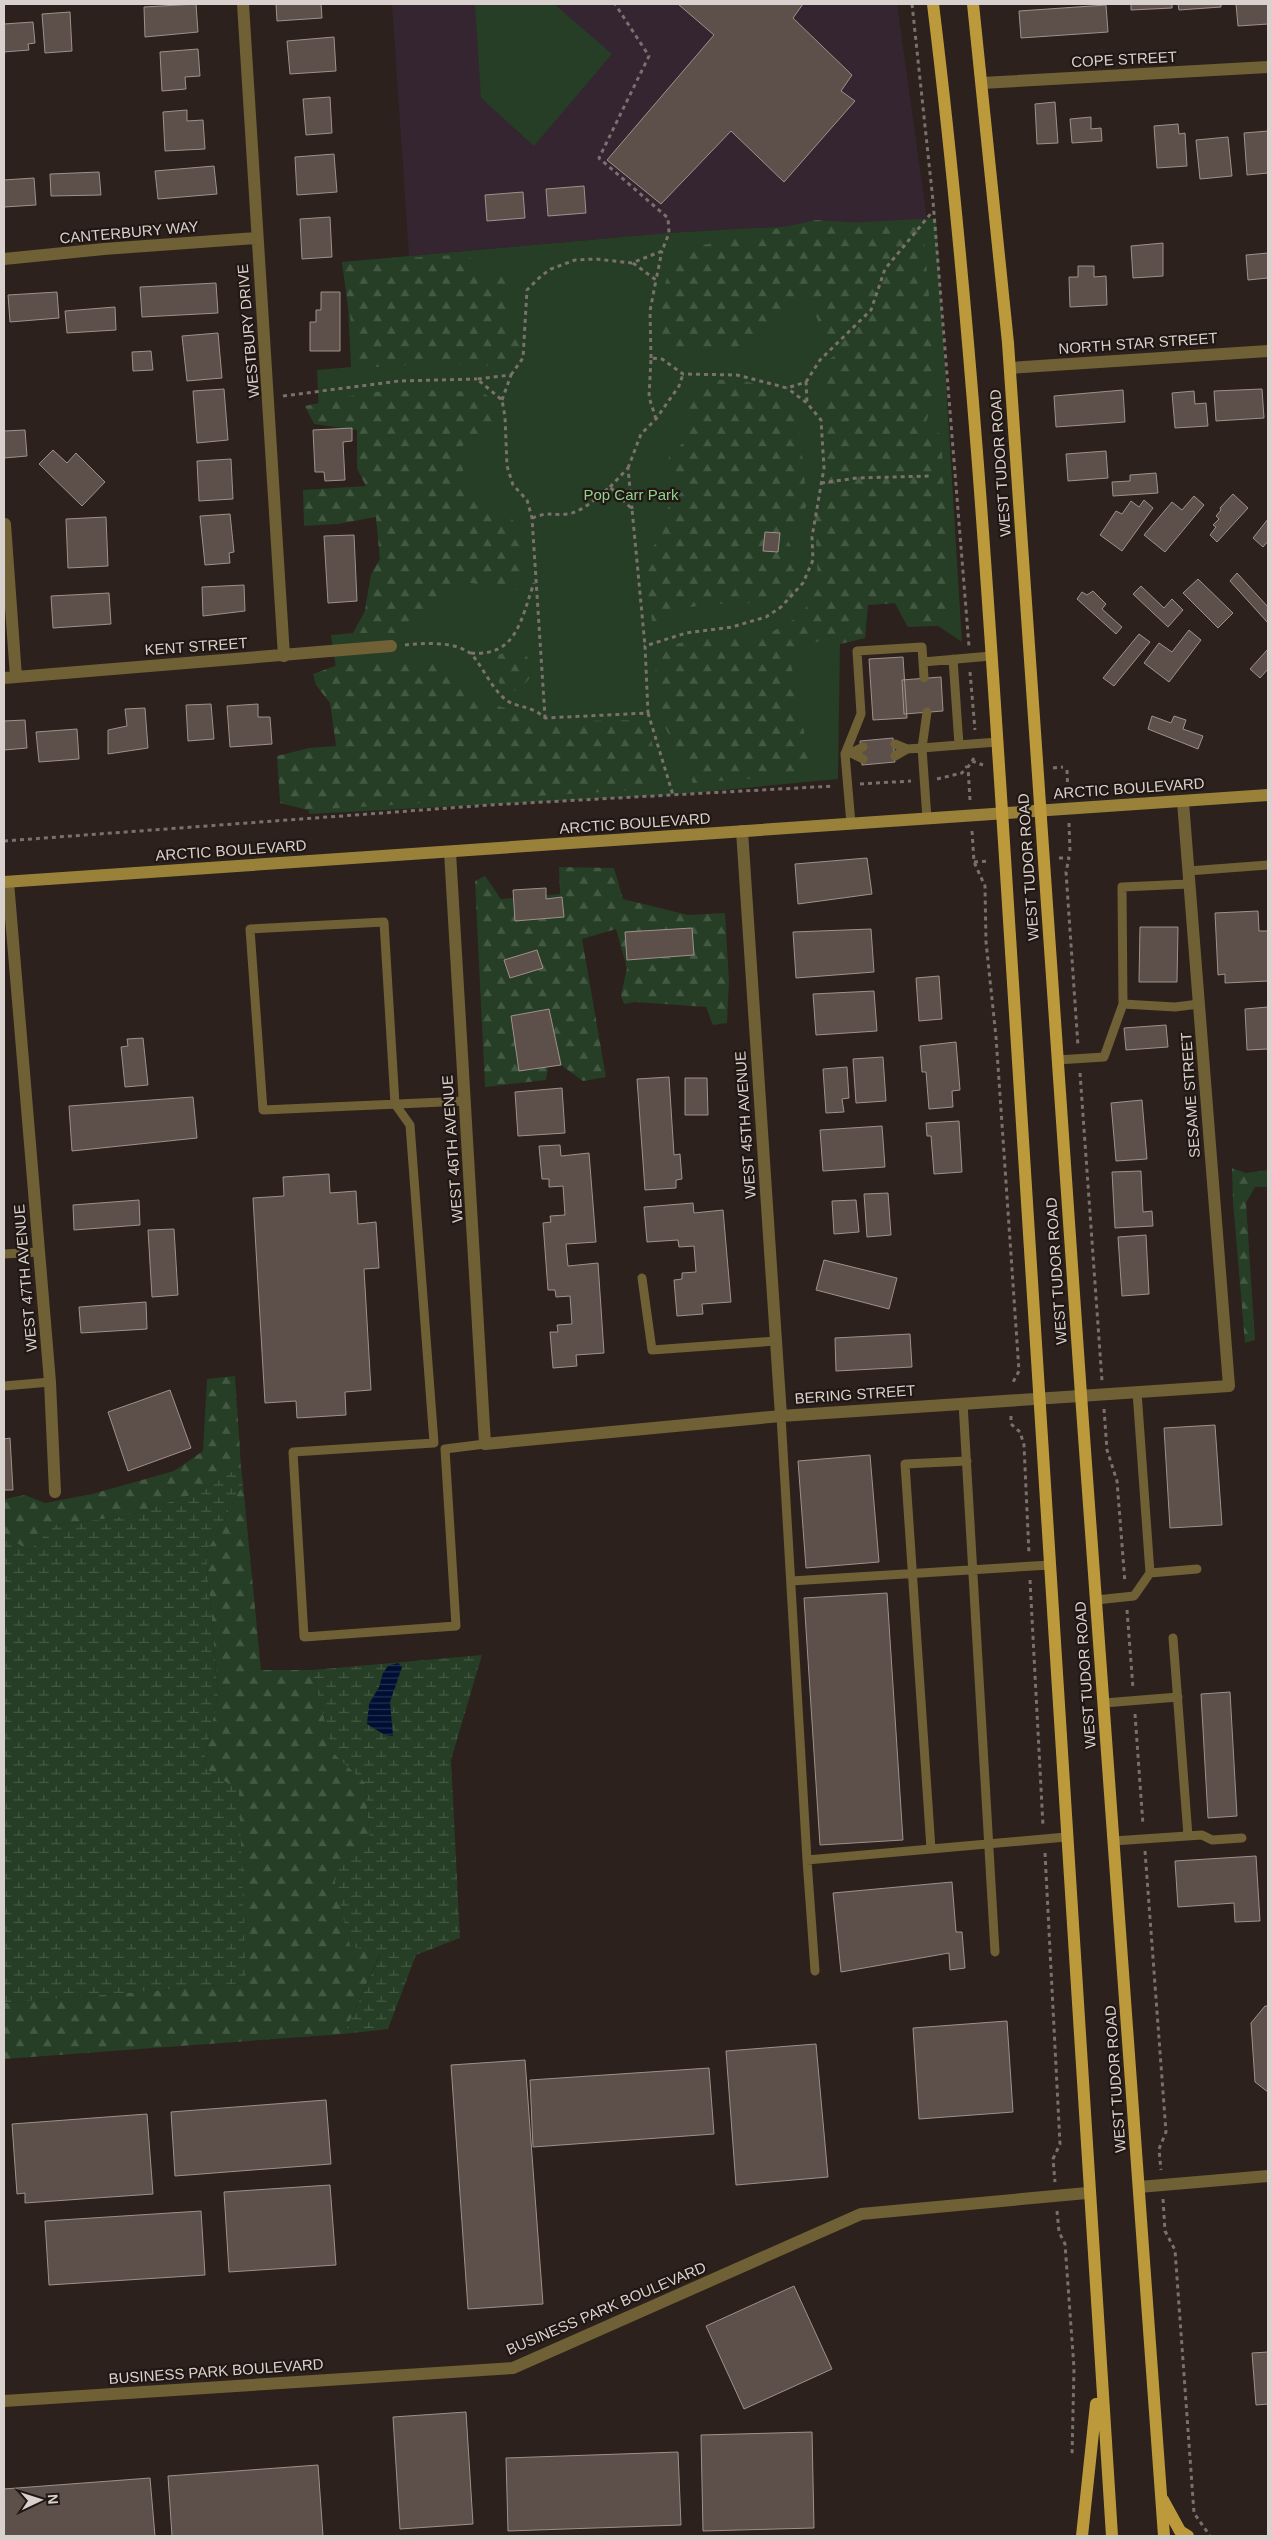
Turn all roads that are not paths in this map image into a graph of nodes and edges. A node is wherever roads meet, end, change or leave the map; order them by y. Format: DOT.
graph roads {
  1 [pos="243,4"];
  2 [pos="933,4"];
  3 [pos="972,4"];
  4 [pos="1268,66"];
  5 [pos="982,83"];
  6 [pos="256,238"];
  7 [pos="4,259"];
  8 [pos="1268,351"];
  9 [pos="1010,368"];
  10 [pos="5,524"];
  11 [pos="391,646"];
  12 [pos="284,656"];
  13 [pos="991,656"];
  14 [pos="953,659"];
  15 [pos="923,662"];
  16 [pos="10,677"];
  17 [pos="924,678"];
  18 [pos="927,712"];
  19 [pos="997,742"];
  20 [pos="895,744"];
  21 [pos="959,745"];
  22 [pos="863,747"];
  23 [pos="922,748"];
  24 [pos="907,749"];
  25 [pos="848,754"];
  26 [pos="895,756"];
  27 [pos="863,759"];
  28 [pos="1268,795"];
  29 [pos="1183,802"];
  30 [pos="1040,811"];
  31 [pos="1002,813"];
  32 [pos="927,819"];
  33 [pos="851,824"];
  34 [pos="742,831"];
  35 [pos="450,852"];
  36 [pos="1268,865"];
  37 [pos="1188,871"];
  38 [pos="6,882"];
  39 [pos="1189,884"];
  40 [pos="1123,1004"];
  41 [pos="1199,1004"];
  42 [pos="1057,1060"];
  43 [pos="465,1101"];
  44 [pos="395,1104"];
  45 [pos="39,1252"];
  46 [pos="4,1254"];
  47 [pos="642,1278"];
  48 [pos="776,1340"];
  49 [pos="50,1382"];
  50 [pos="4,1386"];
  51 [pos="1229,1386"];
  52 [pos="1137,1392"];
  53 [pos="1081,1395"];
  54 [pos="1040,1398"];
  55 [pos="963,1403"];
  56 [pos="781,1416"];
  57 [pos="434,1443"];
  58 [pos="485,1444"];
  59 [pos="444,1449"];
  60 [pos="967,1461"];
  61 [pos="55,1492"];
  62 [pos="1050,1565"];
  63 [pos="972,1568"];
  64 [pos="1197,1569"];
  65 [pos="912,1572"];
  66 [pos="1150,1573"];
  67 [pos="790,1581"];
  68 [pos="1096,1600"];
  69 [pos="1173,1638"];
  70 [pos="1178,1697"];
  71 [pos="1104,1703"];
  72 [pos="1188,1836"];
  73 [pos="1066,1837"];
  74 [pos="1242,1838"];
  75 [pos="1114,1840"];
  76 [pos="988,1844"];
  77 [pos="931,1849"];
  78 [pos="807,1860"];
  79 [pos="995,1952"];
  80 [pos="815,1972"];
  81 [pos="1268,2176"];
  82 [pos="1139,2187"];
  83 [pos="1087,2193"];
  84 [pos="1099,2357"];
  85 [pos="4,2401"];
  86 [pos="1161,2496"];
  87 [pos="1082,2536"];
  88 [pos="1112,2536"];
  89 [pos="1164,2536"];
  90 [pos="1188,2536"];
  1 -- 6 [label="street, WESTBURY DRIVE"];
  2 -- 13 [label="main road, WEST TUDOR ROAD"];
  3 -- 5 [label="main road, WEST TUDOR ROAD"];
  4 -- 5 [label="street, COPE STREET"];
  5 -- 9 [label="main road, WEST TUDOR ROAD"];
  6 -- 7 [label="street, CANTERBURY WAY"];
  6 -- 12 [label="street, WESTBURY DRIVE"];
  8 -- 9 [label="street, NORTH STAR STREET"];
  9 -- 30 [label="main road, WEST TUDOR ROAD"];
  10 -- 16 [label="street"];
  11 -- 12 [label="street, KENT STREET"];
  12 -- 16 [label="street, KENT STREET"];
  13 -- 14 [label="lane"];
  13 -- 19 [label="main road, WEST TUDOR ROAD"];
  14 -- 15 [label="lane"];
  14 -- 21 [label="lane"];
  15 -- 17 [label="lane"];
  15 -- 25 [label="lane"];
  18 -- 23 [label="lane"];
  19 -- 21 [label="lane"];
  19 -- 31 [label="main road, WEST TUDOR ROAD"];
  20 -- 24 [label="lane"];
  21 -- 23 [label="lane"];
  22 -- 25 [label="lane"];
  23 -- 24 [label="lane"];
  23 -- 32 [label="lane"];
  24 -- 26 [label="lane"];
  25 -- 27 [label="lane"];
  25 -- 33 [label="lane"];
  28 -- 29 [label="main road, ARCTIC BOULEVARD"];
  29 -- 30 [label="main road, ARCTIC BOULEVARD"];
  29 -- 37 [label="street, SESAME STREET"];
  30 -- 31 [label="main road, ARCTIC BOULEVARD"];
  30 -- 42 [label="main road, WEST TUDOR ROAD"];
  31 -- 32 [label="main road, ARCTIC BOULEVARD"];
  31 -- 54 [label="main road, WEST TUDOR ROAD"];
  32 -- 33 [label="main road, ARCTIC BOULEVARD"];
  33 -- 34 [label="main road, ARCTIC BOULEVARD"];
  34 -- 35 [label="main road, ARCTIC BOULEVARD"];
  34 -- 48 [label="street, WEST 45TH AVENUE"];
  35 -- 38 [label="main road, ARCTIC BOULEVARD"];
  35 -- 43 [label="street, WEST 46TH AVENUE"];
  36 -- 37 [label="lane"];
  37 -- 39 [label="street, SESAME STREET"];
  38 -- 45 [label="street, WEST 47TH AVENUE"];
  39 -- 40 [label="lane"];
  39 -- 41 [label="street, SESAME STREET"];
  40 -- 41 [label="lane"];
  40 -- 42 [label="lane"];
  41 -- 51 [label="street, SESAME STREET"];
  42 -- 53 [label="main road, WEST TUDOR ROAD"];
  43 -- 44 [label="lane"];
  43 -- 58 [label="street, WEST 46TH AVENUE"];
  44 -- 44 [label="lane"];
  44 -- 57 [label="lane"];
  45 -- 46 [label="lane"];
  45 -- 49 [label="street, WEST 47TH AVENUE"];
  47 -- 48 [label="lane"];
  48 -- 56 [label="street, WEST 45TH AVENUE"];
  49 -- 50 [label="lane"];
  49 -- 61 [label="street, WEST 47TH AVENUE"];
  51 -- 52 [label="street, BERING STREET"];
  52 -- 53 [label="street, BERING STREET"];
  52 -- 66 [label="lane"];
  53 -- 54 [label="street, BERING STREET"];
  53 -- 68 [label="main road, WEST TUDOR ROAD"];
  54 -- 55 [label="street, BERING STREET"];
  54 -- 62 [label="main road, WEST TUDOR ROAD"];
  55 -- 56 [label="street, BERING STREET"];
  55 -- 60 [label="lane"];
  56 -- 58 [label="street, BERING STREET"];
  56 -- 67 [label="lane"];
  57 -- 59 [label="lane"];
  57 -- 59 [label="lane"];
  58 -- 59 [label="lane"];
  60 -- 63 [label="lane"];
  60 -- 65 [label="lane"];
  62 -- 63 [label="lane"];
  62 -- 73 [label="main road, WEST TUDOR ROAD"];
  63 -- 65 [label="lane"];
  63 -- 76 [label="lane"];
  64 -- 66 [label="lane"];
  65 -- 67 [label="lane"];
  65 -- 77 [label="lane"];
  66 -- 68 [label="lane"];
  67 -- 78 [label="lane"];
  68 -- 71 [label="main road, WEST TUDOR ROAD"];
  69 -- 70 [label="lane"];
  70 -- 71 [label="lane"];
  70 -- 72 [label="lane"];
  71 -- 75 [label="main road, WEST TUDOR ROAD"];
  72 -- 74 [label="lane"];
  72 -- 75 [label="lane"];
  73 -- 76 [label="lane"];
  73 -- 83 [label="main road, WEST TUDOR ROAD"];
  75 -- 82 [label="main road, WEST TUDOR ROAD"];
  76 -- 77 [label="lane"];
  76 -- 79 [label="lane"];
  77 -- 78 [label="lane"];
  78 -- 80 [label="lane"];
  81 -- 82 [label="street"];
  82 -- 86 [label="main road, WEST TUDOR ROAD"];
  83 -- 84 [label="main road, WEST TUDOR ROAD"];
  83 -- 85 [label="street, BUSINESS PARK BOULEVARD"];
  84 -- 87 [label="main road"];
  84 -- 88 [label="main road, WEST TUDOR ROAD"];
  86 -- 89 [label="main road, WEST TUDOR ROAD"];
  86 -- 90 [label="main road"];
}
